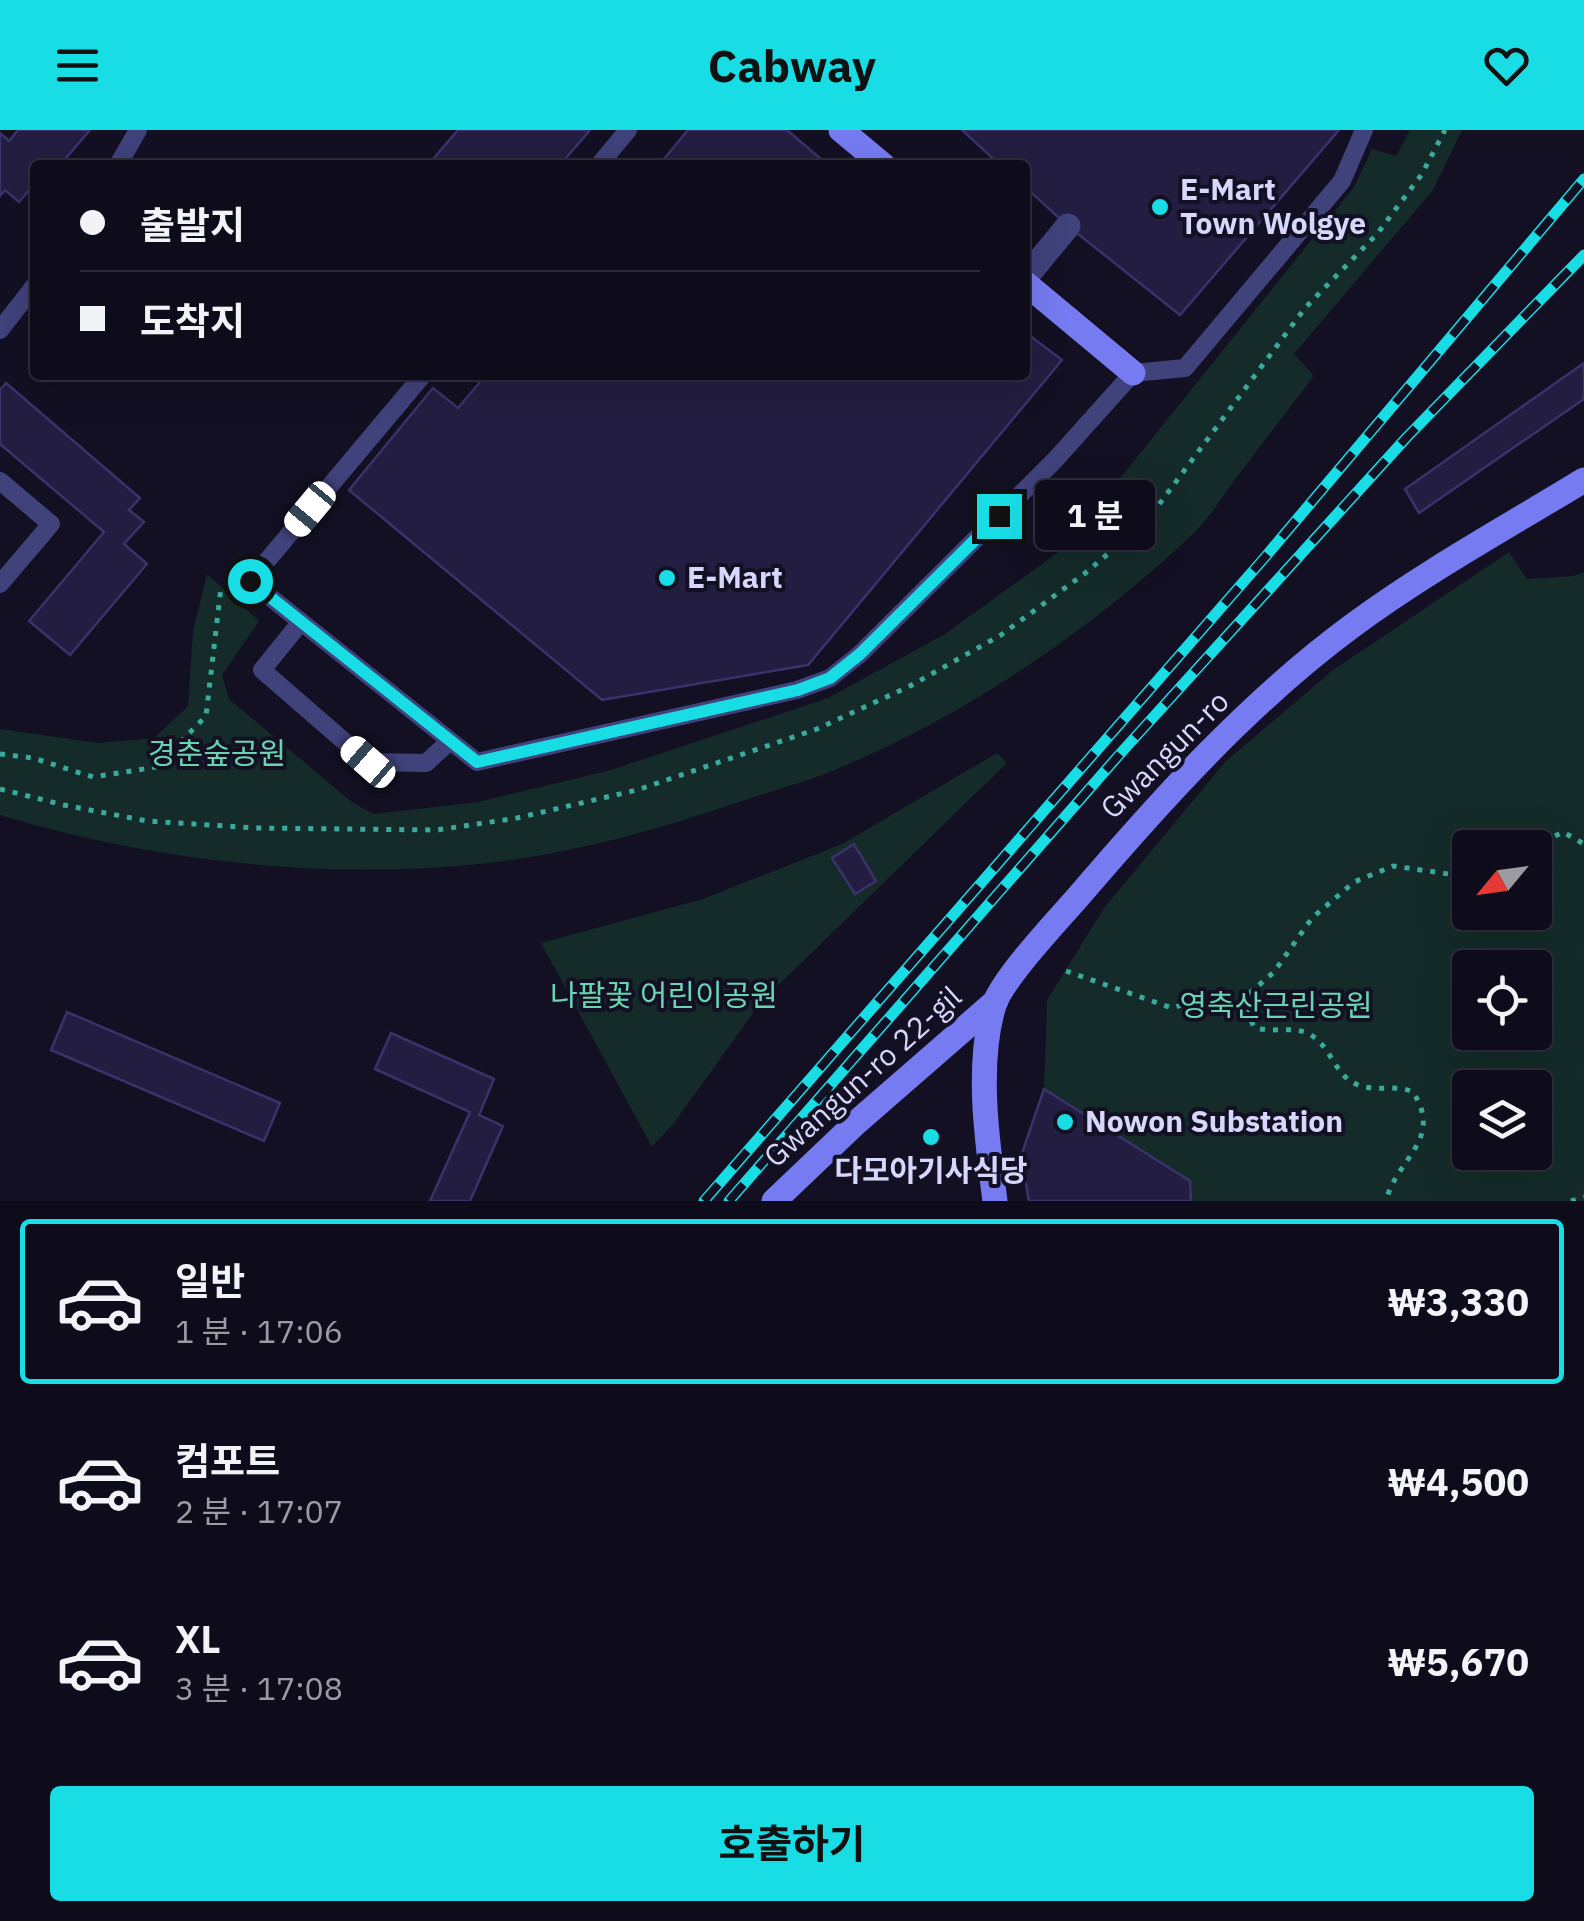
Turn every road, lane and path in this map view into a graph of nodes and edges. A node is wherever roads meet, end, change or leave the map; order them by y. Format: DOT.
graph roads {
  1 [pos="138,130"];
  2 [pos="628,130"];
  3 [pos="840,130"];
  4 [pos="1364,130"];
  5 [pos="1445,130"];
  6 [pos="121,160"];
  7 [pos="603,160"];
  8 [pos="877,160"];
  9 [pos="1068,226"];
  10 [pos="1030,275"];
  11 [pos="1030,285"];
  12 [pos="30,291"];
  13 [pos="0,330"];
  14 [pos="1133,373"];
  15 [pos="419,380"];
  16 [pos="1584,480"];
  17 [pos="0,481"];
  18 [pos="0,584"];
  19 [pos="221,587"];
  20 [pos="300,623"];
  21 [pos="450,741"];
  22 [pos="0,754"];
  23 [pos="0,788"];
  24 [pos="1552,838"];
  25 [pos="1584,844"];
  26 [pos="1452,874"];
  27 [pos="1066,971"];
  28 [pos="1246,996"];
  29 [pos="996,1001"];
  30 [pos="1584,1197"];
  31 [pos="774,1201"];
  32 [pos="995,1201"];
  33 [pos="1386,1201"];
  34 [pos="1570,1201"];
  1 -- 6 [label="lane"];
  2 -- 7 [label="lane"];
  3 -- 8 [label="street"];
  4 -- 14 [label="lane"];
  5 -- 23 [label="path"];
  9 -- 10 [label="street"];
  11 -- 14 [label="street"];
  12 -- 13 [label="lane"];
  14 -- 21 [label="lane"];
  15 -- 20 [label="lane"];
  16 -- 29 [label="street, Gwangun-ro"];
  17 -- 18 [label="lane"];
  19 -- 22 [label="path"];
  20 -- 21 [label="lane"];
  20 -- 21 [label="lane"];
  24 -- 25 [label="path"];
  26 -- 28 [label="path"];
  27 -- 28 [label="path"];
  28 -- 33 [label="path"];
  29 -- 31 [label="street, Gwangun-ro 22-gil"];
  29 -- 32 [label="street, Gwangun-ro"];
  30 -- 34 [label="path"];
}
